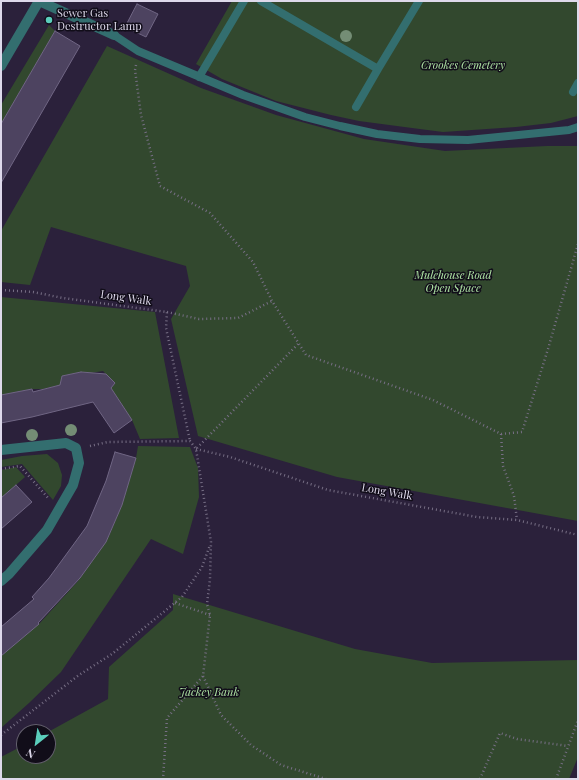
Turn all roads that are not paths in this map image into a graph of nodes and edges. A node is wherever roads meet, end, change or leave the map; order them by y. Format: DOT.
graph roads {
  1 [pos="39,1"];
  2 [pos="244,1"];
  3 [pos="262,1"];
  4 [pos="419,1"];
  5 [pos="114,35"];
  6 [pos="1,66"];
  7 [pos="378,69"];
  8 [pos="199,77"];
  9 [pos="578,83"];
  10 [pos="572,92"];
  11 [pos="356,107"];
  12 [pos="578,127"];
  13 [pos="1,450"];
  14 [pos="1,581"];
  1 -- 5 [label="street"];
  1 -- 6 [label="street"];
  2 -- 8 [label="lane"];
  3 -- 7 [label="lane"];
  4 -- 7 [label="lane"];
  5 -- 8 [label="lane"];
  7 -- 11 [label="lane"];
  8 -- 12 [label="lane"];
  9 -- 10 [label="lane"];
  13 -- 14 [label="street"];
}
